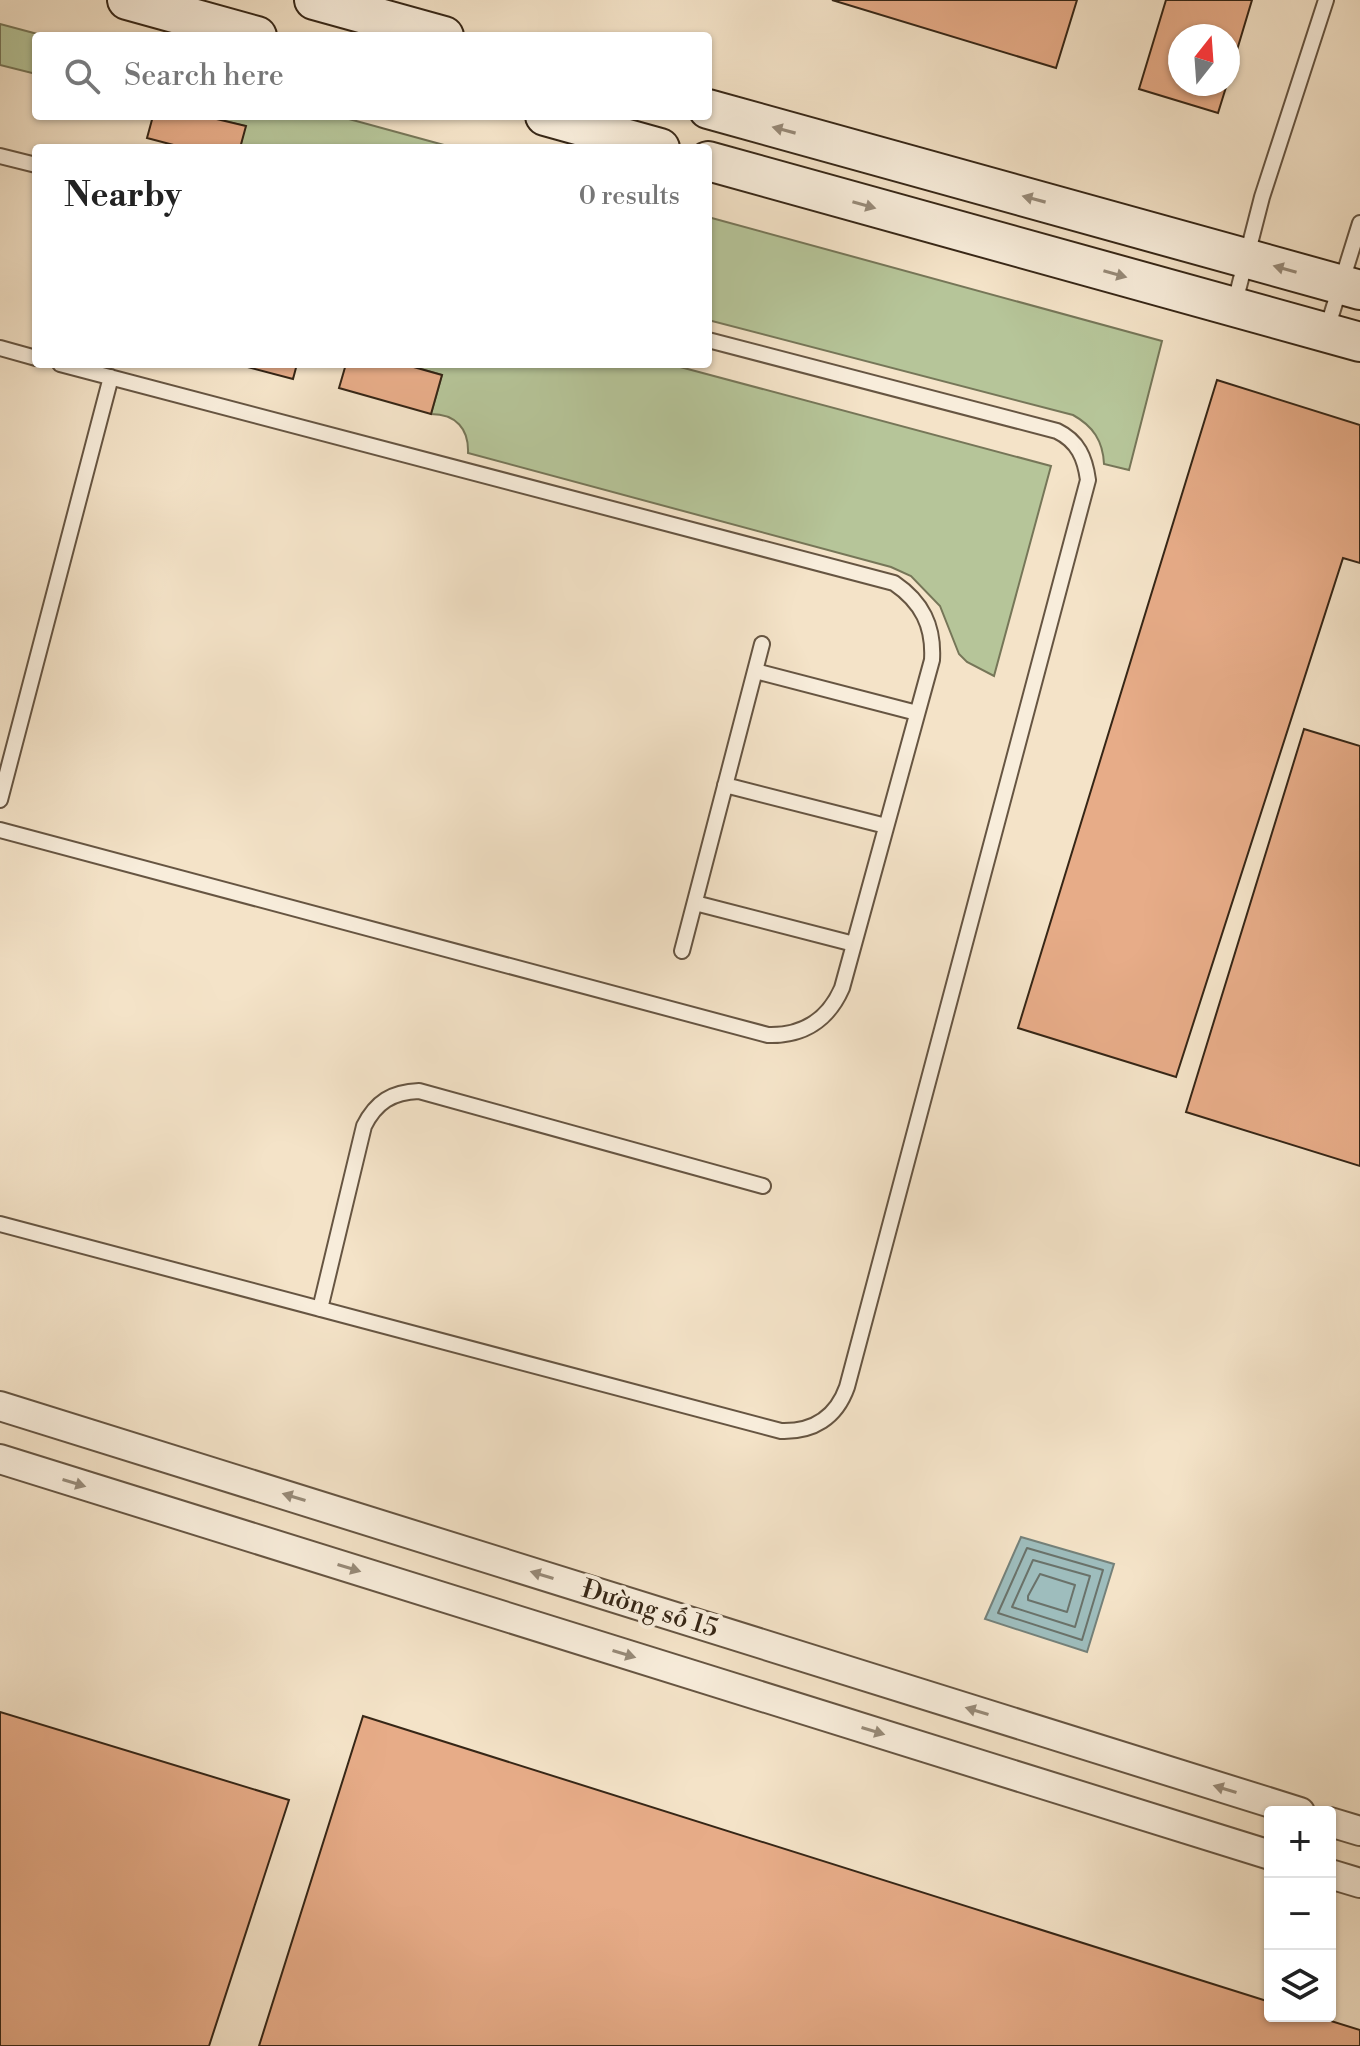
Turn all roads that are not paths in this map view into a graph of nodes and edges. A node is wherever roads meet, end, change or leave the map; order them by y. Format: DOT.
graph roads {
  1 [pos="127,0"];
  2 [pos="314,0"];
  3 [pos="1326,0"];
  4 [pos="243,32"];
  5 [pos="430,32"];
  6 [pos="712,110"];
  7 [pos="559,120"];
  8 [pos="646,144"];
  9 [pos="0,156"];
  10 [pos="712,162"];
  11 [pos="32,164"];
  12 [pos="1360,223"];
  13 [pos="1246,258"];
  14 [pos="1351,287"];
  15 [pos="1233,307"];
  16 [pos="1343,337"];
  17 [pos="712,341"];
  18 [pos="0,348"];
  19 [pos="32,357"];
  20 [pos="76,368"];
  21 [pos="111,377"];
  22 [pos="762,644"];
  23 [pos="755,671"];
  24 [pos="917,713"];
  25 [pos="725,785"];
  26 [pos="0,800"];
  27 [pos="886,826"];
  28 [pos="0,830"];
  29 [pos="695,903"];
  30 [pos="854,944"];
  31 [pos="682,951"];
  32 [pos="763,1186"];
  33 [pos="0,1224"];
  34 [pos="320,1309"];
  35 [pos="0,1406"];
  36 [pos="0,1459"];
  37 [pos="1281,1806"];
  38 [pos="1336,1824"];
  39 [pos="1360,1831"];
  40 [pos="1264,1853"];
  41 [pos="1336,1876"];
  42 [pos="1360,1883"];
  1 -- 4 [label="street"];
  2 -- 5 [label="street"];
  3 -- 13 [label="lane"];
  13 -- 6 [label="street, one-way"];
  7 -- 8 [label="street"];
  9 -- 11 [label="lane"];
  10 -- 15 [label="street, one-way"];
  12 -- 14 [label="lane"];
  14 -- 13 [label="street, one-way"];
  13 -- 15 [label="lane"];
  14 -- 16 [label="lane"];
  15 -- 16 [label="street"];
  17 -- 34 [label="lane"];
  18 -- 19 [label="lane"];
  20 -- 21 [label="lane"];
  21 -- 24 [label="lane"];
  21 -- 26 [label="lane"];
  22 -- 23 [label="lane"];
  23 -- 24 [label="lane"];
  23 -- 25 [label="lane"];
  24 -- 27 [label="lane"];
  25 -- 27 [label="lane"];
  25 -- 29 [label="lane"];
  27 -- 30 [label="lane"];
  28 -- 30 [label="lane"];
  29 -- 30 [label="lane"];
  29 -- 31 [label="lane"];
  32 -- 34 [label="lane"];
  33 -- 34 [label="lane"];
  37 -- 35 [label="street, Đường số 15, one-way"];
  36 -- 40 [label="street, Đường số 15, one-way"];
  38 -- 39 [label="street"];
  41 -- 42 [label="street"];
}
